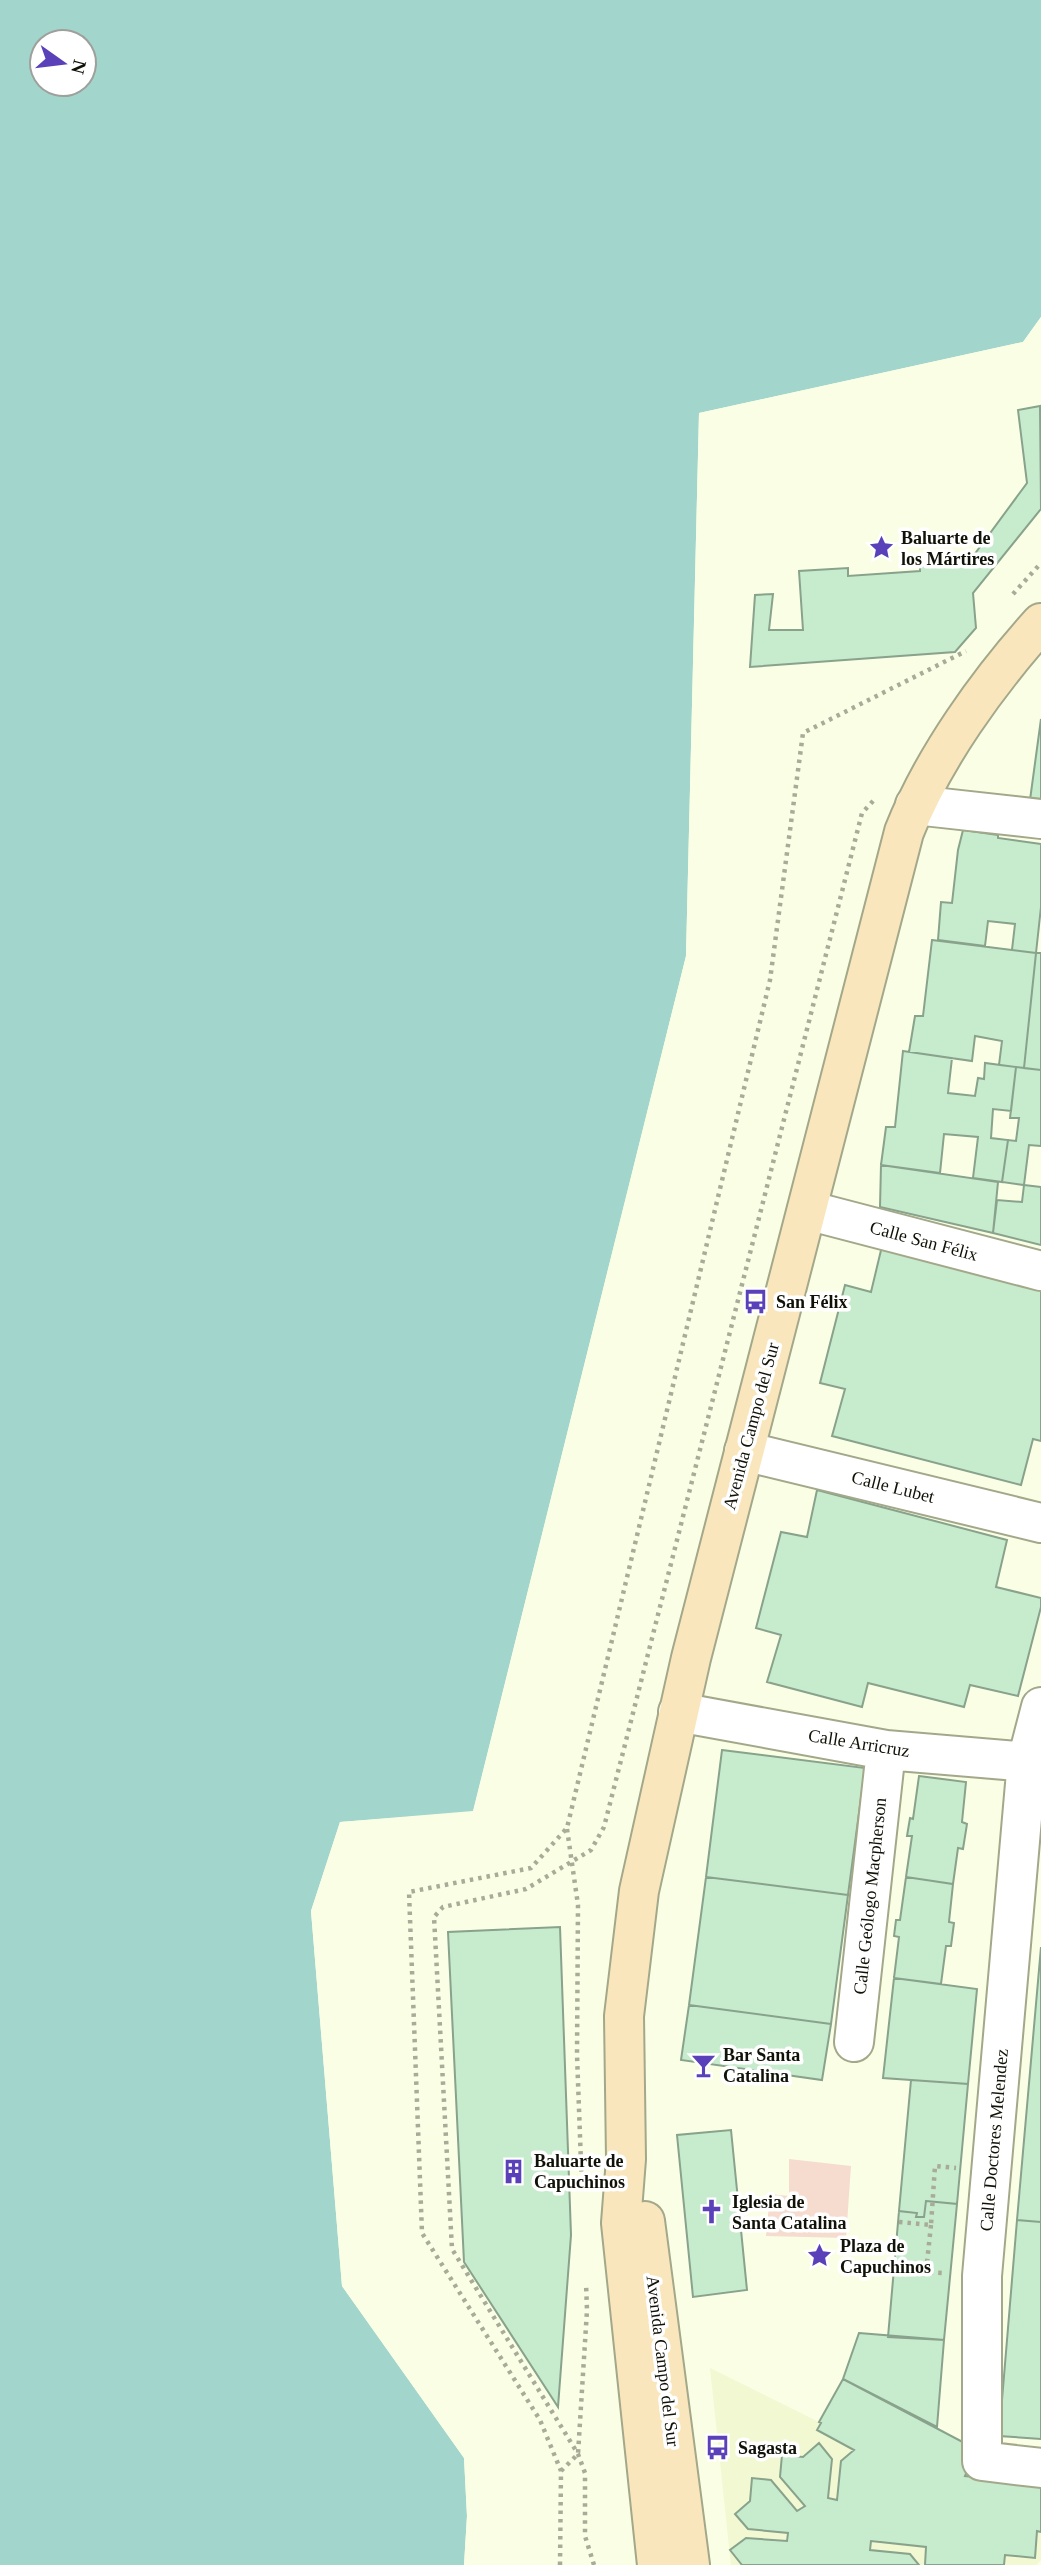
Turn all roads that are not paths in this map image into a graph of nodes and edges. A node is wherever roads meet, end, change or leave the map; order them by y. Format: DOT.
graph roads {
  1 [pos="1041,623"];
  2 [pos="898,799"];
  3 [pos="1041,819"];
  4 [pos="807,1210"];
  5 [pos="1041,1271"];
  6 [pos="744,1451"];
  7 [pos="1041,1523"];
  8 [pos="1041,1707"];
  9 [pos="678,1712"];
  10 [pos="886,1750"];
  11 [pos="1034,1762"];
  12 [pos="854,2042"];
  13 [pos="626,2159"];
  14 [pos="1041,2468"];
  15 [pos="648,2484"];
  16 [pos="657,2565"];
  17 [pos="672,2565"];
  18 [pos="690,2565"];
  1 -- 2 [label="street, Avenida Campo del Sur"];
  2 -- 3 [label="street"];
  2 -- 4 [label="street, Avenida Campo del Sur"];
  4 -- 5 [label="street, Calle San Félix"];
  4 -- 6 [label="street, Avenida Campo del Sur"];
  6 -- 7 [label="street, Calle Lubet"];
  6 -- 9 [label="street, Avenida Campo del Sur"];
  8 -- 11 [label="street, Calle Doctores Melendez"];
  9 -- 10 [label="street, Calle Arricruz"];
  9 -- 13 [label="street, Avenida Campo del Sur"];
  10 -- 11 [label="street, Calle Arricruz"];
  10 -- 12 [label="street, Calle Geólogo Macpherson"];
  11 -- 14 [label="street, Calle Doctores Melendez"];
  13 -- 15 [label="street, Avenida Campo del Sur"];
  13 -- 18 [label="street, Avenida Campo del Sur"];
  15 -- 16 [label="street, Avenida Campo del Sur"];
  15 -- 17 [label="street"];
}
